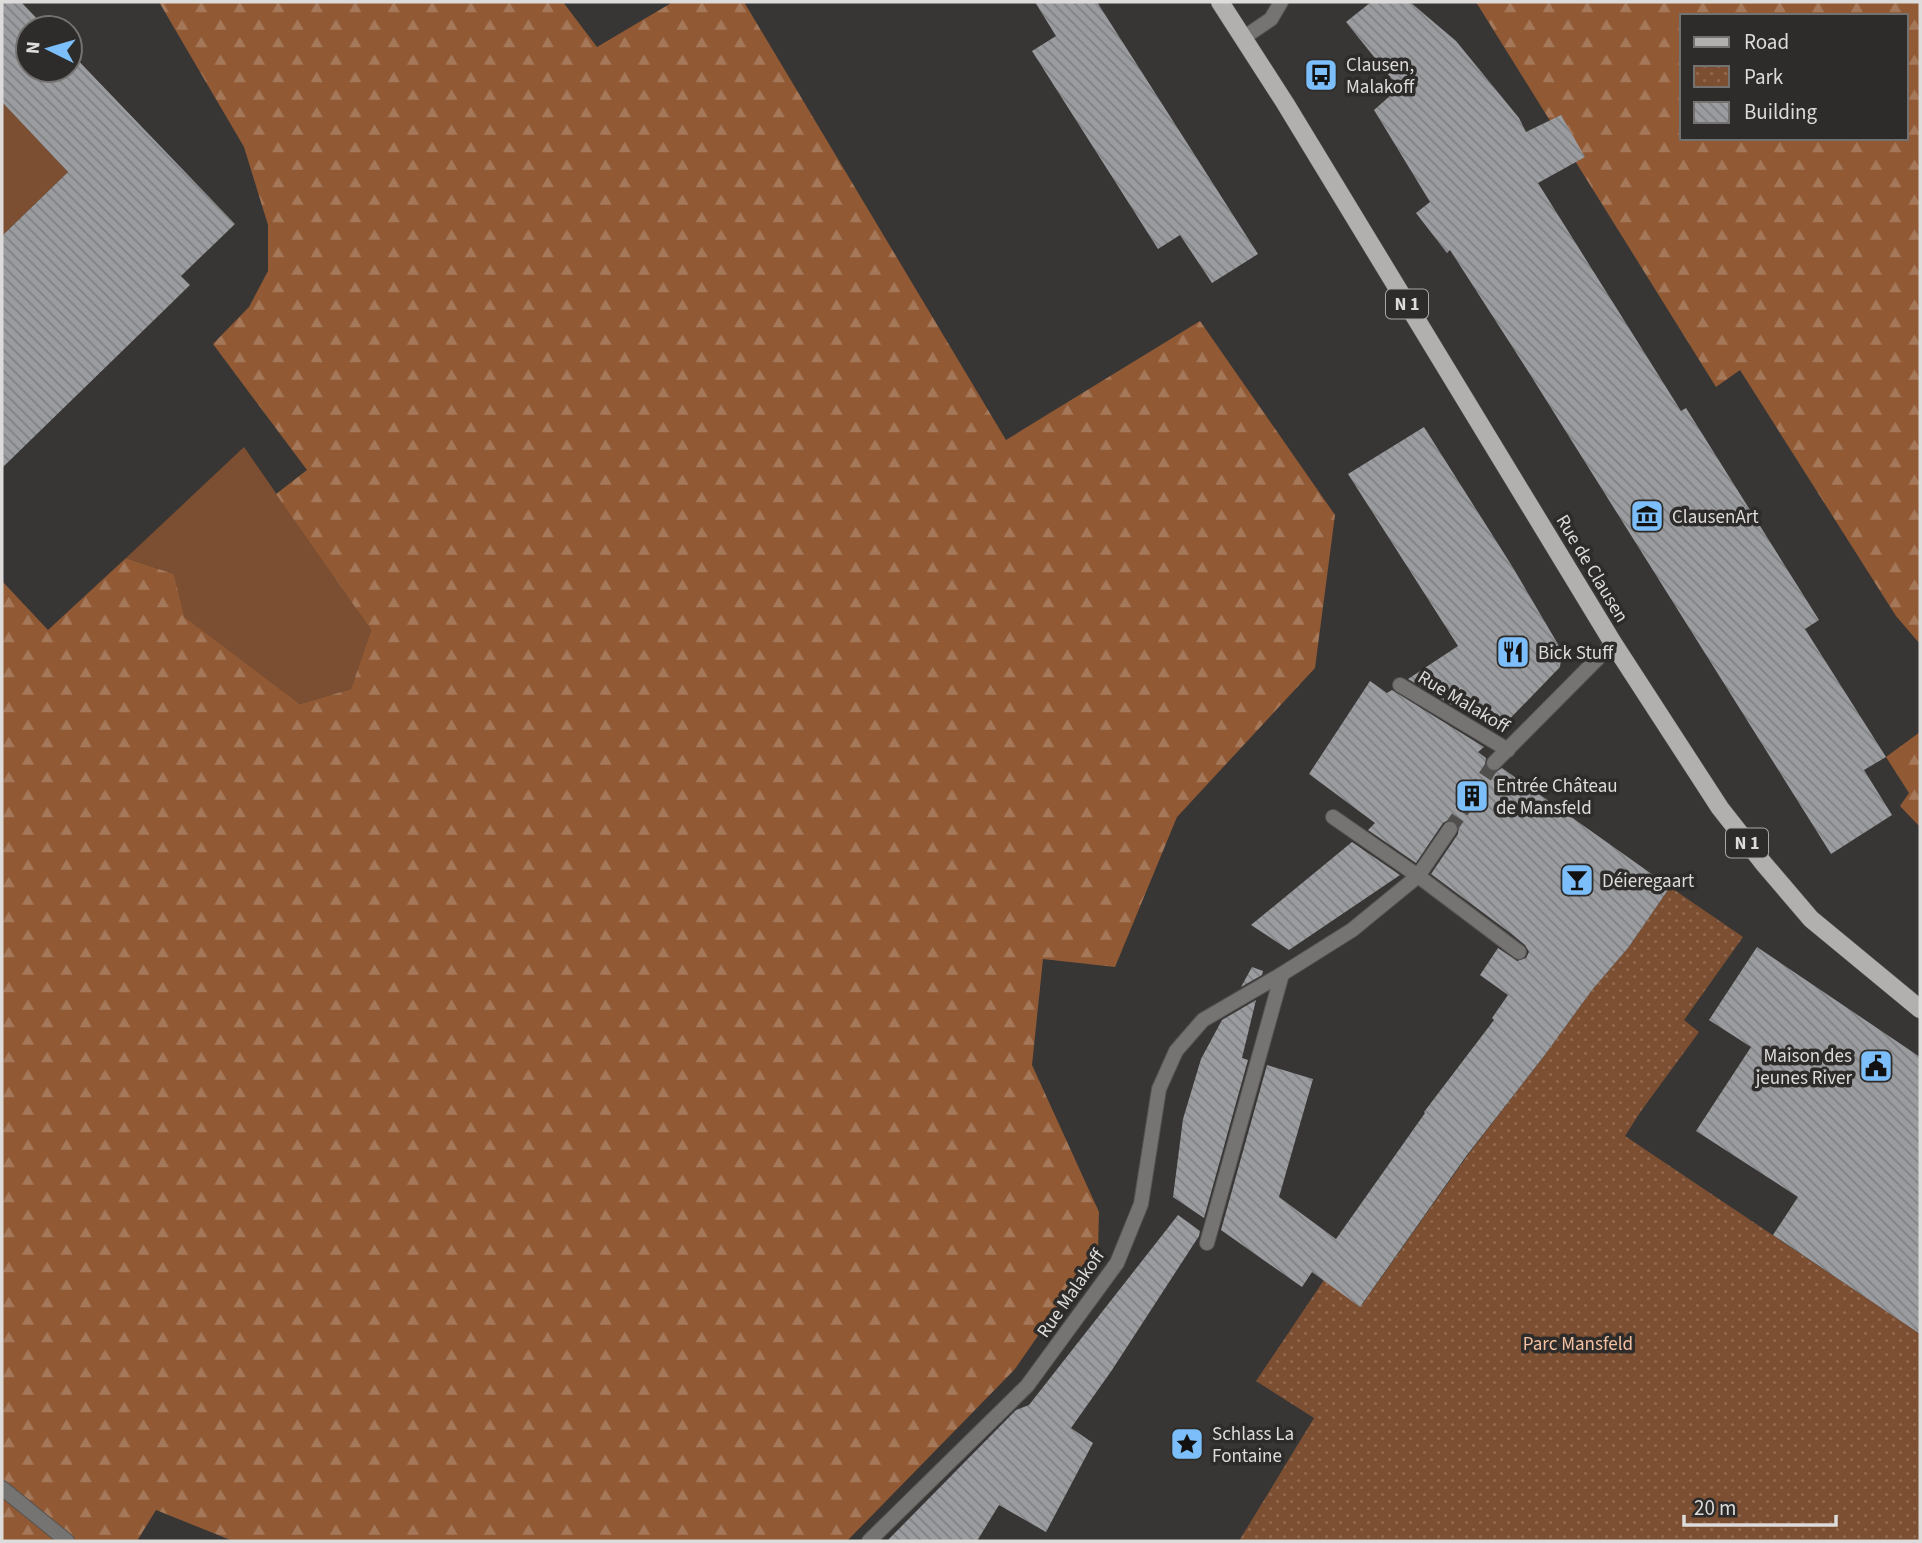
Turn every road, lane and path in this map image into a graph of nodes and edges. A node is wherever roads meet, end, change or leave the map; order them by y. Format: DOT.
graph roads {
  1 [pos="1220,2"];
  2 [pos="1282,2"];
  3 [pos="1242,38"];
  4 [pos="1613,643"];
  5 [pos="1400,685"];
  6 [pos="1508,750"];
  7 [pos="1494,763"];
  8 [pos="1333,817"];
  9 [pos="1450,829"];
  10 [pos="1418,876"];
  11 [pos="1519,951"];
  12 [pos="1282,974"];
  13 [pos="1920,1009"];
  14 [pos="1207,1243"];
  15 [pos="2,1488"];
  16 [pos="66,1541"];
  17 [pos="869,1541"];
  1 -- 3 [label="main road, N 1"];
  2 -- 3 [label="street"];
  3 -- 4 [label="main road, Rue de Clausen / N 1"];
  4 -- 6 [label="street, Rue Malakoff"];
  4 -- 13 [label="main road, Rue de Clausen / N 1"];
  5 -- 6 [label="street, Rue Malakoff"];
  6 -- 7 [label="street, Rue Malakoff"];
  8 -- 10 [label="street"];
  9 -- 10 [label="street, Rue Malakoff"];
  10 -- 11 [label="street"];
  10 -- 12 [label="street, Rue Malakoff"];
  12 -- 14 [label="street"];
  12 -- 17 [label="street, Rue Malakoff"];
  15 -- 16 [label="street"];
}
